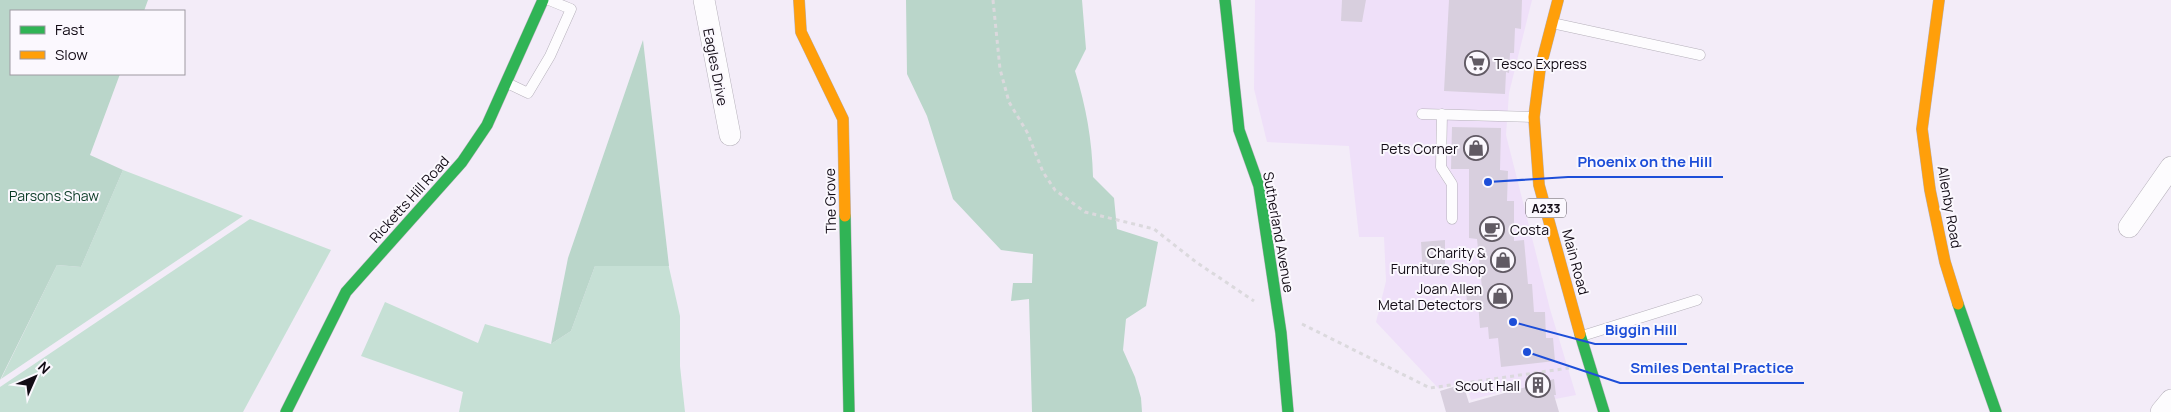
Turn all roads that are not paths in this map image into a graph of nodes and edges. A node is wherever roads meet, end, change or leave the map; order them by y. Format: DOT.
graph roads {
  1 [pos="543,0"];
  2 [pos="549,0"];
  3 [pos="704,0"];
  4 [pos="799,0"];
  5 [pos="1225,0"];
  6 [pos="1558,0"];
  7 [pos="1940,0"];
  8 [pos="1552,24"];
  9 [pos="1700,55"];
  10 [pos="506,82"];
  11 [pos="1422,114"];
  12 [pos="1442,114"];
  13 [pos="1534,117"];
  14 [pos="730,134"];
  15 [pos="2171,167"];
  16 [pos="1452,219"];
  17 [pos="2129,227"];
  18 [pos="1697,300"];
  19 [pos="1581,336"];
  20 [pos="2171,400"];
  21 [pos="286,412"];
  22 [pos="849,412"];
  23 [pos="1288,412"];
  24 [pos="1604,412"];
  25 [pos="1996,412"];
  26 [pos="2161,412"];
  1 -- 10 [label="street, Ricketts Hill Road"];
  2 -- 10 [label="lane"];
  3 -- 14 [label="street, Eagles Drive"];
  4 -- 22 [label="street, The Grove"];
  5 -- 23 [label="street, Sutherland Avenue"];
  6 -- 8 [label="street, Main Road / A233"];
  7 -- 25 [label="street, Allenby Road"];
  8 -- 9 [label="lane"];
  8 -- 13 [label="street, Main Road / A233"];
  10 -- 21 [label="street, Ricketts Hill Road"];
  11 -- 12 [label="lane"];
  12 -- 13 [label="lane"];
  12 -- 16 [label="lane"];
  13 -- 19 [label="street, Main Road / A233"];
  15 -- 17 [label="street"];
  18 -- 19 [label="lane"];
  19 -- 24 [label="street, Main Road / A233"];
  20 -- 26 [label="street"];
}
